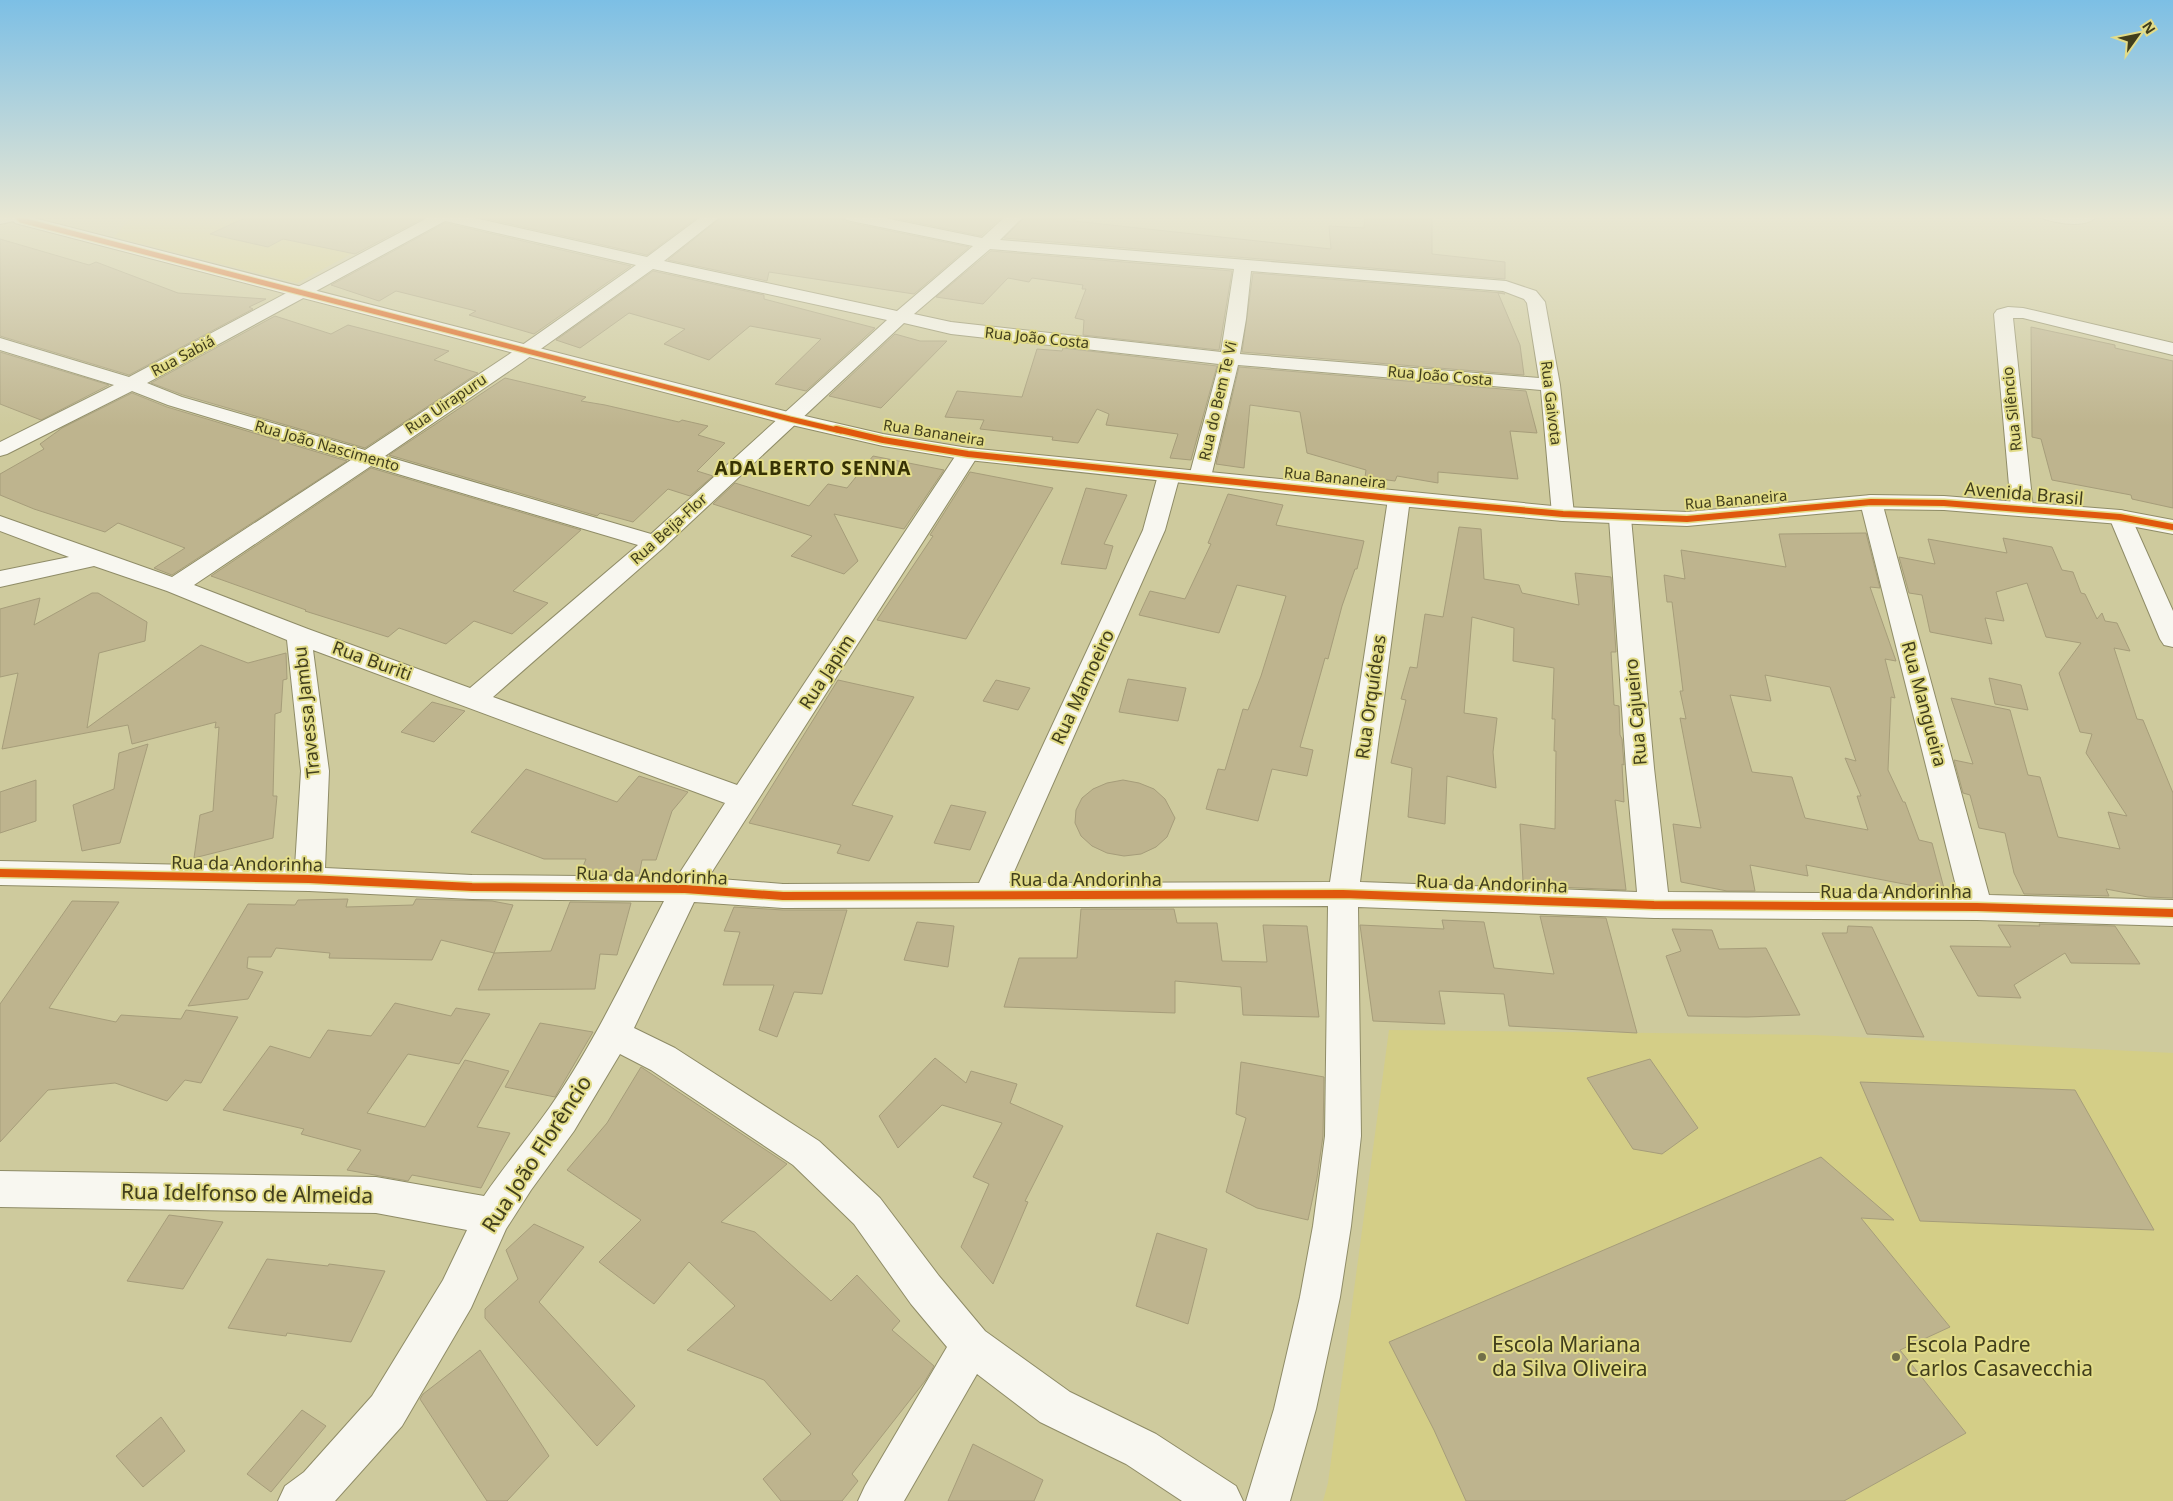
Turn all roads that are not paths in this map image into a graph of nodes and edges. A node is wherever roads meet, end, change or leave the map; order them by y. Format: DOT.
graph roads {
  1 [pos="273,286"];
  2 [pos="313,286"];
  3 [pos="619,286"];
  4 [pos="752,286"];
  5 [pos="937,286"];
  6 [pos="1242,286"];
  7 [pos="1506,286"];
  8 [pos="300,293"];
  9 [pos="899,318"];
  10 [pos="0,344"];
  11 [pos="2173,349"];
  12 [pos="525,352"];
  13 [pos="1229,358"];
  14 [pos="131,384"];
  15 [pos="1550,385"];
  16 [pos="790,419"];
  17 [pos="0,450"];
  18 [pos="968,454"];
  19 [pos="368,457"];
  20 [pos="1169,475"];
  21 [pos="1200,477"];
  22 [pos="1398,499"];
  23 [pos="1871,502"];
  24 [pos="2022,508"];
  25 [pos="1563,514"];
  26 [pos="2120,517"];
  27 [pos="1620,518"];
  28 [pos="0,523"];
  29 [pos="2173,527"];
  30 [pos="655,543"];
  31 [pos="97,558"];
  32 [pos="0,578"];
  33 [pos="175,586"];
  34 [pos="298,635"];
  35 [pos="2173,639"];
  36 [pos="475,698"];
  37 [pos="744,798"];
  38 [pos="0,873"];
  39 [pos="309,879"];
  40 [pos="685,889"];
  41 [pos="1343,894"];
  42 [pos="988,896"];
  43 [pos="1654,906"];
  44 [pos="1977,907"];
  45 [pos="2173,913"];
  46 [pos="614,1034"];
  47 [pos="0,1189"];
  48 [pos="493,1216"];
  49 [pos="971,1346"];
  50 [pos="300,1501"];
  51 [pos="880,1501"];
  52 [pos="1221,1501"];
  53 [pos="1268,1501"];
  1 -- 8 [label="street, Rua Bananeira"];
  2 -- 8 [label="street, Rua Sabiá"];
  3 -- 12 [label="street, Rua Uirapuru"];
  4 -- 9 [label="street, Rua João Costa"];
  5 -- 9 [label="street, Rua Beija-Flor"];
  6 -- 13 [label="street, Rua do Bem Te Vi"];
  7 -- 15 [label="street, Rua Gaivota"];
  8 -- 12 [label="street, Rua Bananeira"];
  8 -- 14 [label="street, Rua Sabiá"];
  9 -- 13 [label="street, Rua João Costa"];
  9 -- 16 [label="street, Rua Beija-Flor"];
  10 -- 14 [label="street, Rua João Nascimento"];
  11 -- 24 [label="street, Rua Silêncio"];
  12 -- 16 [label="street, Rua Bananeira"];
  12 -- 19 [label="street, Rua Uirapuru"];
  13 -- 15 [label="street, Rua João Costa"];
  13 -- 21 [label="street, Rua do Bem Te Vi"];
  14 -- 17 [label="street, Rua Sabiá"];
  14 -- 19 [label="street, Rua João Nascimento"];
  15 -- 25 [label="street, Rua Gaivota"];
  16 -- 18 [label="street, Rua Bananeira"];
  16 -- 30 [label="street, Rua Beija-Flor"];
  18 -- 20 [label="street, Rua Bananeira"];
  18 -- 37 [label="street, Rua Japim"];
  19 -- 30 [label="street, Rua João Nascimento"];
  19 -- 33 [label="street, Rua Uirapuru"];
  20 -- 21 [label="street, Rua Bananeira"];
  20 -- 42 [label="street, Rua Mamoeiro"];
  21 -- 22 [label="street, Rua Bananeira"];
  22 -- 25 [label="street, Rua Bananeira"];
  22 -- 41 [label="street, Rua Orquídeas"];
  23 -- 24 [label="street, Avenida Brasil"];
  23 -- 27 [label="street, Rua Bananeira"];
  23 -- 44 [label="street, Rua Mangueira"];
  24 -- 26 [label="street, Avenida Brasil"];
  25 -- 27 [label="street, Rua Bananeira"];
  26 -- 29 [label="street, Avenida Brasil"];
  26 -- 35 [label="street"];
  27 -- 43 [label="street, Rua Cajueiro"];
  28 -- 31 [label="street, Rua Buriti"];
  30 -- 36 [label="street, Rua Beija-Flor"];
  31 -- 32 [label="street"];
  31 -- 33 [label="street, Rua Buriti"];
  33 -- 34 [label="street, Rua Buriti"];
  34 -- 36 [label="street, Rua Buriti"];
  34 -- 39 [label="street, Travessa Jambu"];
  36 -- 37 [label="street, Rua Buriti"];
  37 -- 40 [label="street, Rua Japim"];
  38 -- 39 [label="street, Rua da Andorinha"];
  39 -- 40 [label="street, Rua da Andorinha"];
  40 -- 42 [label="street, Rua da Andorinha"];
  40 -- 46 [label="street, Rua João Florêncio"];
  41 -- 42 [label="street, Rua da Andorinha"];
  41 -- 43 [label="street, Rua da Andorinha"];
  41 -- 53 [label="street, Rua Orquídeas"];
  43 -- 44 [label="street, Rua da Andorinha"];
  44 -- 45 [label="street, Rua da Andorinha"];
  46 -- 48 [label="street, Rua João Florêncio"];
  46 -- 49 [label="street"];
  47 -- 48 [label="street, Rua Idelfonso de Almeida"];
  48 -- 50 [label="street, Rua João Florêncio"];
  49 -- 51 [label="street"];
  49 -- 52 [label="street"];
}
